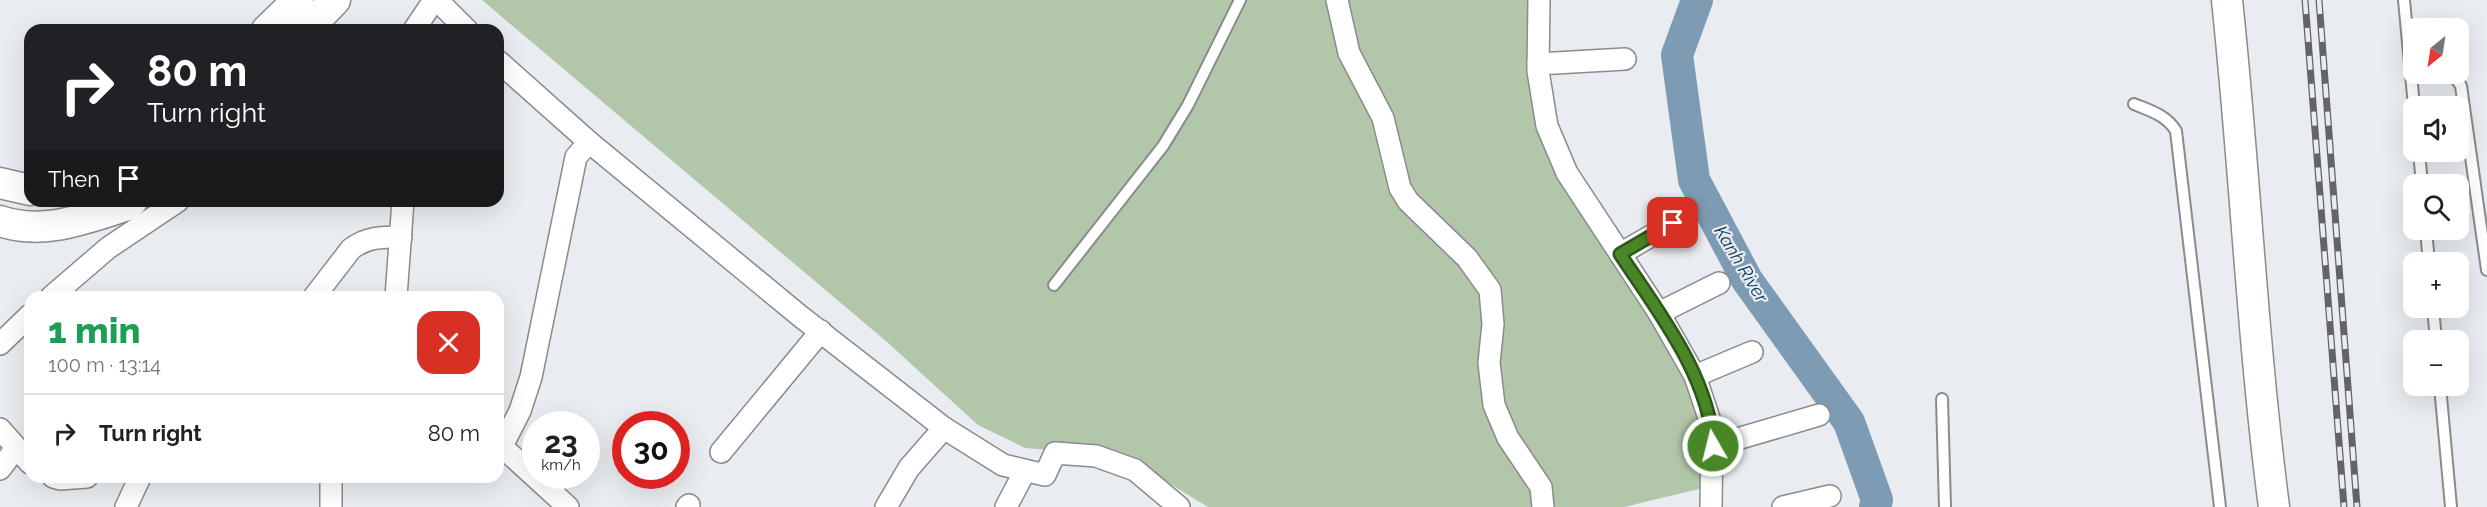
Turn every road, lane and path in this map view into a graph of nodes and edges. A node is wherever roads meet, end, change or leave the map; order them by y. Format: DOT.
graph roads {
  1 [pos="335,0"];
  2 [pos="435,0"];
  3 [pos="1240,0"];
  4 [pos="1337,0"];
  5 [pos="1539,0"];
  6 [pos="2227,0"];
  7 [pos="2404,0"];
  8 [pos="2406,18"];
  9 [pos="307,21"];
  10 [pos="418,24"];
  11 [pos="461,24"];
  12 [pos="1625,59"];
  13 [pos="1538,64"];
  14 [pos="504,66"];
  15 [pos="2459,84"];
  16 [pos="2134,104"];
  17 [pos="589,142"];
  18 [pos="0,183"];
  19 [pos="24,189"];
  20 [pos="122,207"];
  21 [pos="169,207"];
  22 [pos="403,207"];
  23 [pos="0,221"];
  24 [pos="1673,223"];
  25 [pos="401,237"];
  26 [pos="1620,254"];
  27 [pos="2487,270"];
  28 [pos="1719,283"];
  29 [pos="1054,285"];
  30 [pos="58,291"];
  31 [pos="319,291"];
  32 [pos="396,291"];
  33 [pos="1659,313"];
  34 [pos="24,321"];
  35 [pos="821,331"];
  36 [pos="0,344"];
  37 [pos="1752,352"];
  38 [pos="1695,376"];
  39 [pos="2441,396"];
  40 [pos="1942,399"];
  41 [pos="1819,415"];
  42 [pos="944,428"];
  43 [pos="0,429"];
  44 [pos="504,438"];
  45 [pos="1713,446"];
  46 [pos="504,449"];
  47 [pos="721,452"];
  48 [pos="23,456"];
  49 [pos="0,469"];
  50 [pos="1025,471"];
  51 [pos="137,483"];
  52 [pos="331,483"];
  53 [pos="1830,496"];
  54 [pos="1790,506"];
  55 [pos="126,507"];
  56 [pos="331,507"];
  57 [pos="568,507"];
  58 [pos="886,507"];
  59 [pos="1006,507"];
  60 [pos="1179,507"];
  61 [pos="1543,507"];
  62 [pos="1711,507"];
  63 [pos="1945,507"];
  64 [pos="2220,507"];
  65 [pos="2274,507"];
  66 [pos="2451,507"];
  1 -- 9 [label="street"];
  2 -- 10 [label="street"];
  2 -- 11 [label="street"];
  3 -- 29 [label="lane"];
  4 -- 61 [label="street"];
  5 -- 13 [label="street"];
  6 -- 65 [label="street"];
  7 -- 8 [label="lane"];
  12 -- 13 [label="street"];
  13 -- 26 [label="street"];
  14 -- 17 [label="street"];
  15 -- 27 [label="lane"];
  16 -- 64 [label="lane"];
  17 -- 35 [label="street"];
  17 -- 44 [label="street"];
  18 -- 19 [label="street"];
  20 -- 23 [label="street"];
  21 -- 30 [label="street"];
  22 -- 25 [label="street"];
  24 -- 26 [label="street"];
  25 -- 31 [label="street"];
  25 -- 32 [label="street"];
  26 -- 33 [label="street"];
  28 -- 33 [label="street"];
  33 -- 38 [label="street"];
  34 -- 36 [label="street"];
  35 -- 42 [label="street"];
  35 -- 47 [label="street"];
  37 -- 38 [label="street"];
  38 -- 45 [label="street"];
  39 -- 66 [label="lane"];
  40 -- 63 [label="lane"];
  41 -- 45 [label="street"];
  42 -- 50 [label="street"];
  42 -- 58 [label="street"];
  43 -- 48 [label="street"];
  45 -- 62 [label="street"];
  46 -- 57 [label="street"];
  48 -- 49 [label="street"];
  50 -- 59 [label="street"];
  50 -- 60 [label="street"];
  51 -- 55 [label="street"];
  52 -- 56 [label="street"];
  53 -- 54 [label="street"];
}
